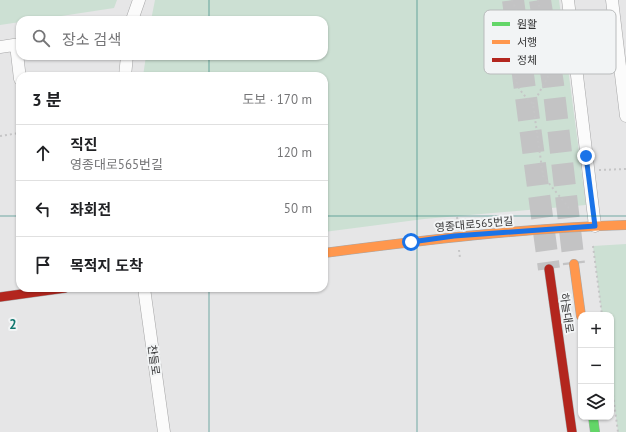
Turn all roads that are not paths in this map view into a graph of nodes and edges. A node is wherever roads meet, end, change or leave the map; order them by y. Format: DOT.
graph roads {
  1 [pos="139,0"];
  2 [pos="568,0"];
  3 [pos="612,0"];
  4 [pos="569,10"];
  5 [pos="613,10"];
  6 [pos="133,16"];
  7 [pos="616,33"];
  8 [pos="16,44"];
  9 [pos="0,47"];
  10 [pos="19,60"];
  11 [pos="127,60"];
  12 [pos="20,72"];
  13 [pos="125,72"];
  14 [pos="577,74"];
  15 [pos="626,116"];
  16 [pos="626,225"];
  17 [pos="595,226"];
  18 [pos="328,252"];
  19 [pos="574,264"];
  20 [pos="549,269"];
  21 [pos="39,292"];
  22 [pos="145,292"];
  23 [pos="0,298"];
  24 [pos="580,312"];
  25 [pos="593,420"];
  26 [pos="164,432"];
  27 [pos="572,432"];
  28 [pos="595,432"];
  1 -- 6 [label="street"];
  2 -- 4 [label="street"];
  3 -- 5 [label="street"];
  7 -- 15 [label="street"];
  8 -- 9 [label="street"];
  10 -- 12 [label="street"];
  11 -- 13 [label="street"];
  14 -- 17 [label="street"];
  16 -- 17 [label="main road, 영종대로565번길"];
  17 -- 18 [label="main road, 영종대로565번길"];
  19 -- 24 [label="main road, 하늘대로"];
  20 -- 27 [label="main road, 하늘대로"];
  21 -- 23 [label="main road"];
  22 -- 26 [label="street, 찬들로"];
  25 -- 28 [label="main road"];
}
